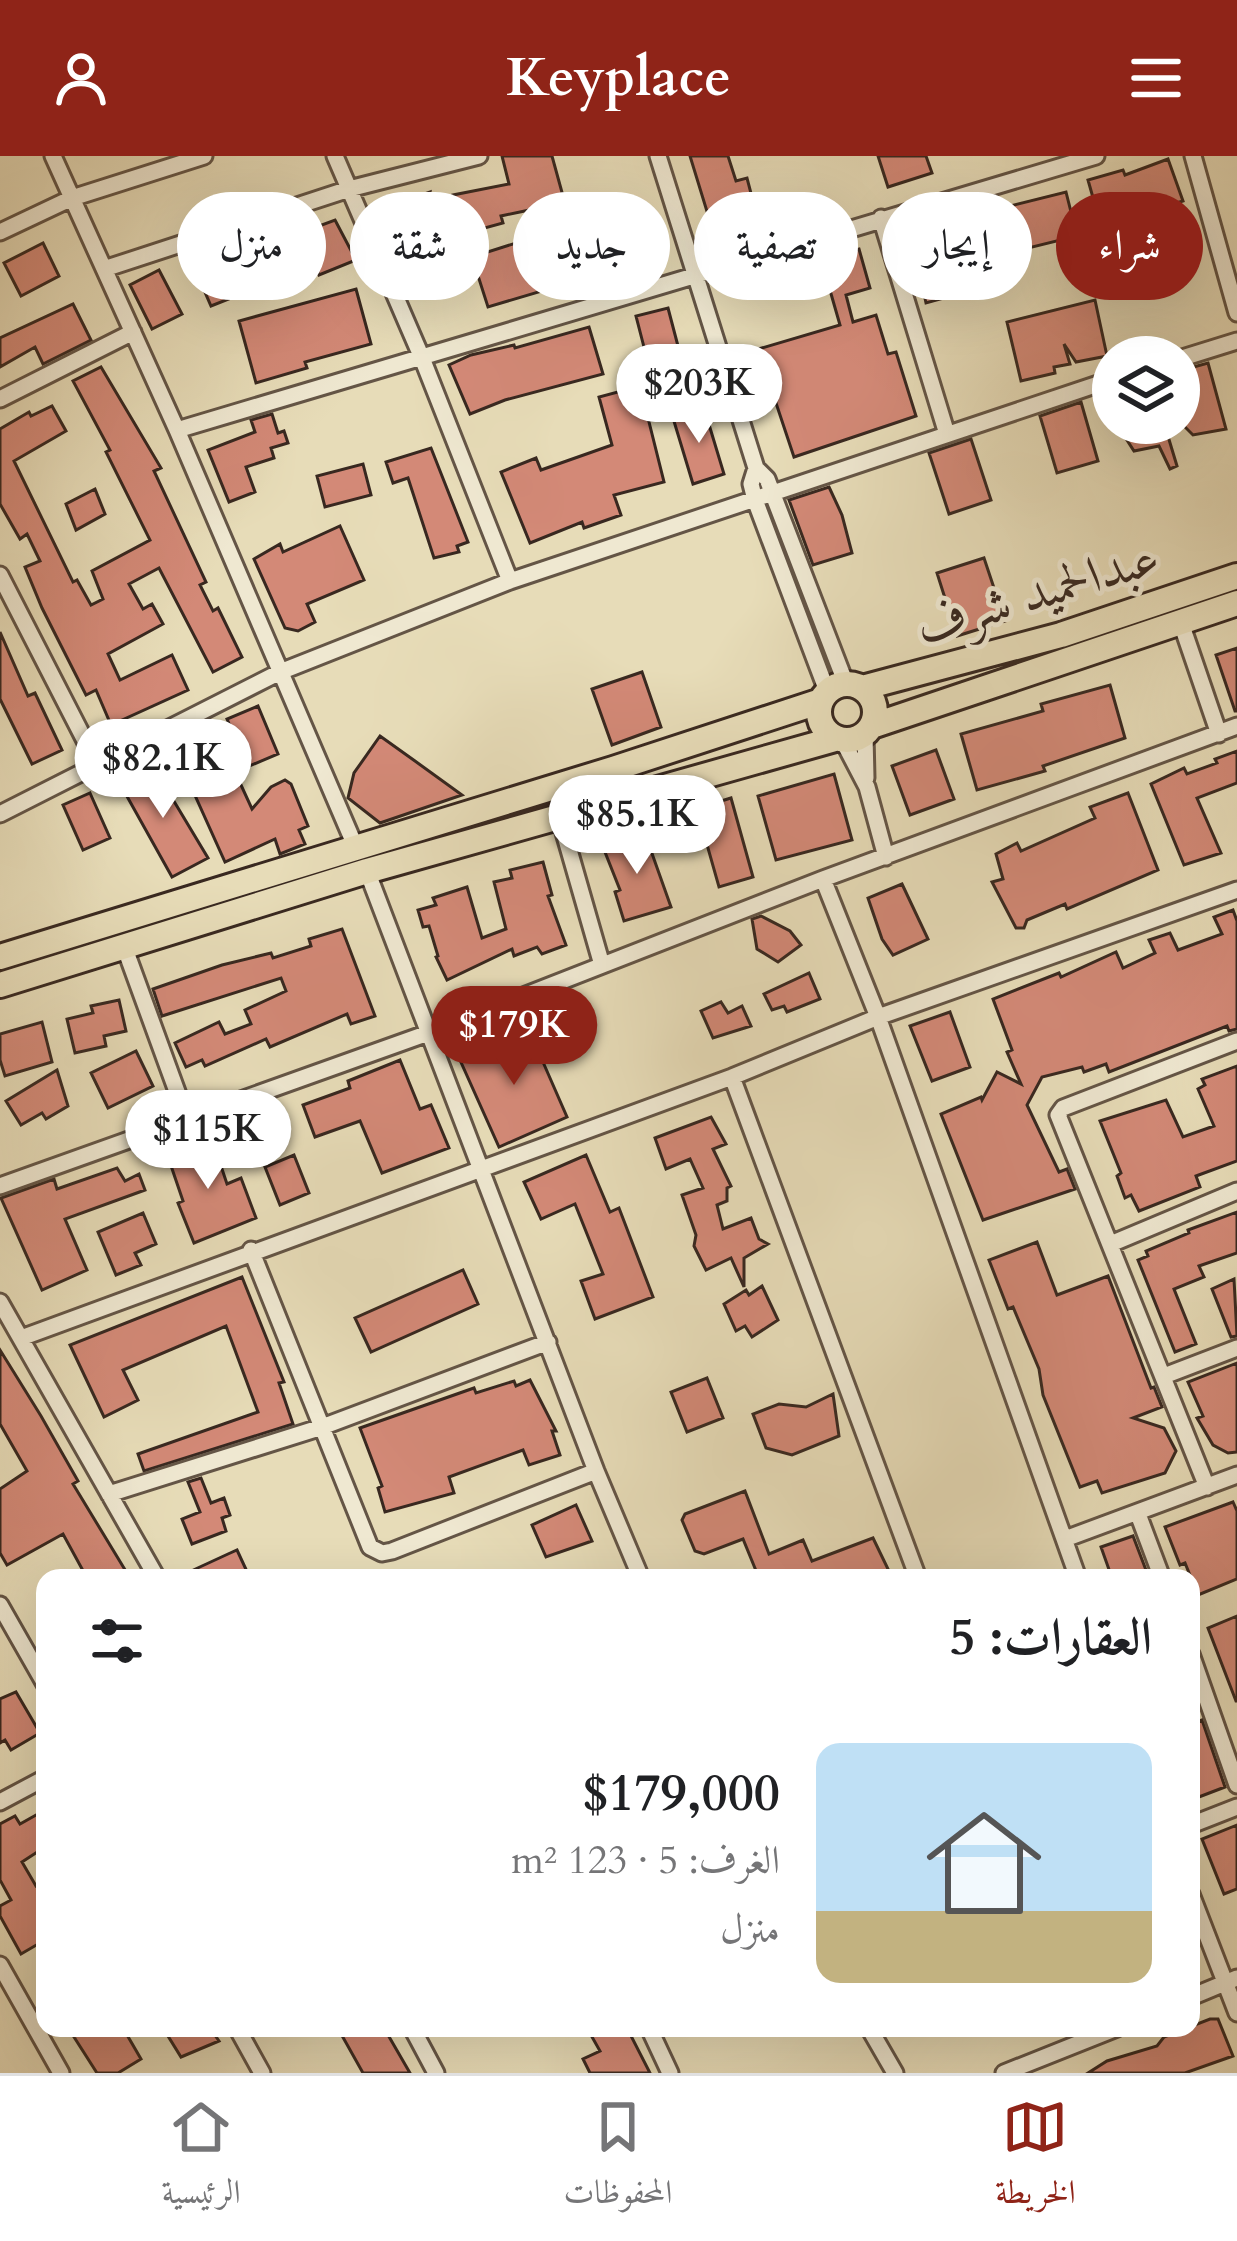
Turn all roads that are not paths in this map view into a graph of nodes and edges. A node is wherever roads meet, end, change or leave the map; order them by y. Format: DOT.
graph roads {
  1 [pos="53,156"];
  2 [pos="204,156"];
  3 [pos="334,156"];
  4 [pos="479,156"];
  5 [pos="658,156"];
  6 [pos="1096,156"];
  7 [pos="1193,156"];
  8 [pos="349,189"];
  9 [pos="72,198"];
  10 [pos="881,218"];
  11 [pos="858,225"];
  12 [pos="0,232"];
  13 [pos="694,263"];
  14 [pos="104,268"];
  15 [pos="694,276"];
  16 [pos="706,300"];
  17 [pos="1237,313"];
  18 [pos="133,332"];
  19 [pos="1237,341"];
  20 [pos="1200,352"];
  21 [pos="422,358"];
  22 [pos="1092,386"];
  23 [pos="0,399"];
  24 [pos="177,430"];
  25 [pos="947,434"];
  26 [pos="756,468"];
  27 [pos="773,494"];
  28 [pos="755,500"];
  29 [pos="0,575"];
  30 [pos="1237,576"];
  31 [pos="510,581"];
  32 [pos="6,602"];
  33 [pos="1237,603"];
  34 [pos="1181,622"];
  35 [pos="280,672"];
  36 [pos="839,691"];
  37 [pos="1237,726"];
  38 [pos="1219,734"];
  39 [pos="854,735"];
  40 [pos="97,764"];
  41 [pos="0,814"];
  42 [pos="560,814"];
  43 [pos="886,857"];
  44 [pos="362,859"];
  45 [pos="823,879"];
  46 [pos="1237,890"];
  47 [pos="124,946"];
  48 [pos="0,957"];
  49 [pos="602,965"];
  50 [pos="0,985"];
  51 [pos="878,1017"];
  52 [pos="431,1032"];
  53 [pos="1237,1041"];
  54 [pos="732,1077"];
  55 [pos="187,1119"];
  56 [pos="482,1166"];
  57 [pos="0,1186"];
  58 [pos="1237,1191"];
  59 [pos="1113,1243"];
  60 [pos="251,1250"];
  61 [pos="0,1302"];
  62 [pos="21,1338"];
  63 [pos="548,1342"];
  64 [pos="1237,1348"];
  65 [pos="1164,1376"];
  66 [pos="322,1427"];
  67 [pos="596,1471"];
  68 [pos="1237,1475"];
  69 [pos="1207,1487"];
  70 [pos="109,1494"];
  71 [pos="1138,1514"];
  72 [pos="1065,1539"];
  73 [pos="152,1569"];
  74 [pos="637,1569"];
  75 [pos="914,1569"];
  76 [pos="1075,1569"];
  77 [pos="1159,1569"];
  78 [pos="0,1605"];
  79 [pos="36,1668"];
  80 [pos="1200,1679"];
  81 [pos="36,1783"];
  82 [pos="1237,1784"];
  83 [pos="0,1802"];
  84 [pos="1237,1807"];
  85 [pos="1200,1821"];
  86 [pos="1200,1913"];
  87 [pos="0,1965"];
  88 [pos="1231,1980"];
  89 [pos="1200,1993"];
  90 [pos="1237,2013"];
  91 [pos="36,2029"];
  92 [pos="41,2037"];
  93 [pos="242,2037"];
  94 [pos="417,2037"];
  95 [pos="653,2037"];
  96 [pos="874,2037"];
  97 [pos="1101,2037"];
  98 [pos="1053,2065"];
  99 [pos="61,2073"];
  100 [pos="262,2073"];
  101 [pos="436,2073"];
  102 [pos="670,2073"];
  103 [pos="895,2073"];
  104 [pos="1004,2073"];
  1 -- 9 [label="street"];
  2 -- 9 [label="street"];
  3 -- 8 [label="street"];
  4 -- 8 [label="street"];
  5 -- 13 [label="street"];
  6 -- 10 [label="street"];
  7 -- 17 [label="street"];
  8 -- 14 [label="street"];
  8 -- 21 [label="street"];
  9 -- 12 [label="street"];
  9 -- 14 [label="street"];
  10 -- 11 [label="street"];
  10 -- 25 [label="street"];
  14 -- 18 [label="street"];
  15 -- 21 [label="street"];
  16 -- 26 [label="street"];
  18 -- 23 [label="street"];
  18 -- 24 [label="street"];
  19 -- 20 [label="street"];
  21 -- 24 [label="street"];
  21 -- 31 [label="street"];
  22 -- 25 [label="street"];
  24 -- 35 [label="street"];
  25 -- 27 [label="street"];
  26 -- 27 [label="street"];
  26 -- 28 [label="street"];
  27 -- 28 [label="street"];
  27 -- 36 [label="street"];
  28 -- 31 [label="street"];
  28 -- 36 [label="street"];
  29 -- 32 [label="street"];
  30 -- 36 [label="main road, عبدالحميد شرف"];
  31 -- 35 [label="street"];
  32 -- 40 [label="street"];
  33 -- 34 [label="main road, عبدالحميد شرف"];
  34 -- 38 [label="street"];
  34 -- 39 [label="main road, عبدالحميد شرف"];
  35 -- 40 [label="street"];
  35 -- 44 [label="street"];
  36 -- 39 [label="main road"];
  36 -- 39 [label="main road"];
  36 -- 44 [label="main road, عبدالحميد شرف"];
  37 -- 38 [label="street"];
  38 -- 43 [label="street"];
  39 -- 42 [label="main road, عبدالحميد شرف"];
  39 -- 43 [label="street"];
  40 -- 41 [label="street"];
  42 -- 44 [label="main road, عبدالحميد شرف"];
  42 -- 49 [label="street"];
  43 -- 45 [label="street"];
  44 -- 47 [label="main road, عبدالحميد شرف"];
  44 -- 48 [label="main road, عبدالحميد شرف"];
  44 -- 52 [label="street"];
  45 -- 49 [label="street"];
  45 -- 51 [label="street"];
  46 -- 51 [label="street"];
  47 -- 50 [label="main road, عبدالحميد شرف"];
  47 -- 55 [label="street"];
  49 -- 52 [label="street"];
  51 -- 54 [label="street"];
  51 -- 72 [label="street"];
  52 -- 55 [label="street"];
  52 -- 56 [label="street"];
  53 -- 59 [label="street"];
  54 -- 56 [label="street"];
  54 -- 75 [label="street"];
  55 -- 57 [label="street"];
  56 -- 60 [label="street"];
  56 -- 63 [label="street"];
  58 -- 59 [label="street"];
  59 -- 65 [label="street"];
  60 -- 62 [label="street"];
  60 -- 66 [label="street"];
  61 -- 62 [label="street"];
  62 -- 70 [label="street"];
  63 -- 66 [label="street"];
  63 -- 67 [label="street"];
  64 -- 65 [label="street"];
  65 -- 69 [label="street"];
  66 -- 67 [label="street"];
  66 -- 70 [label="street"];
  67 -- 74 [label="street"];
  68 -- 69 [label="street"];
  69 -- 71 [label="street"];
  70 -- 73 [label="street"];
  71 -- 72 [label="street"];
  71 -- 77 [label="street"];
  72 -- 76 [label="street"];
  78 -- 79 [label="street"];
  80 -- 82 [label="street"];
  81 -- 83 [label="street"];
  84 -- 85 [label="street"];
  86 -- 88 [label="street"];
  87 -- 91 [label="street"];
  88 -- 89 [label="street"];
  88 -- 90 [label="street"];
  92 -- 99 [label="street"];
  93 -- 100 [label="street"];
  94 -- 101 [label="street"];
  95 -- 102 [label="street"];
  96 -- 103 [label="street"];
  97 -- 98 [label="street"];
  98 -- 104 [label="street"];
}
